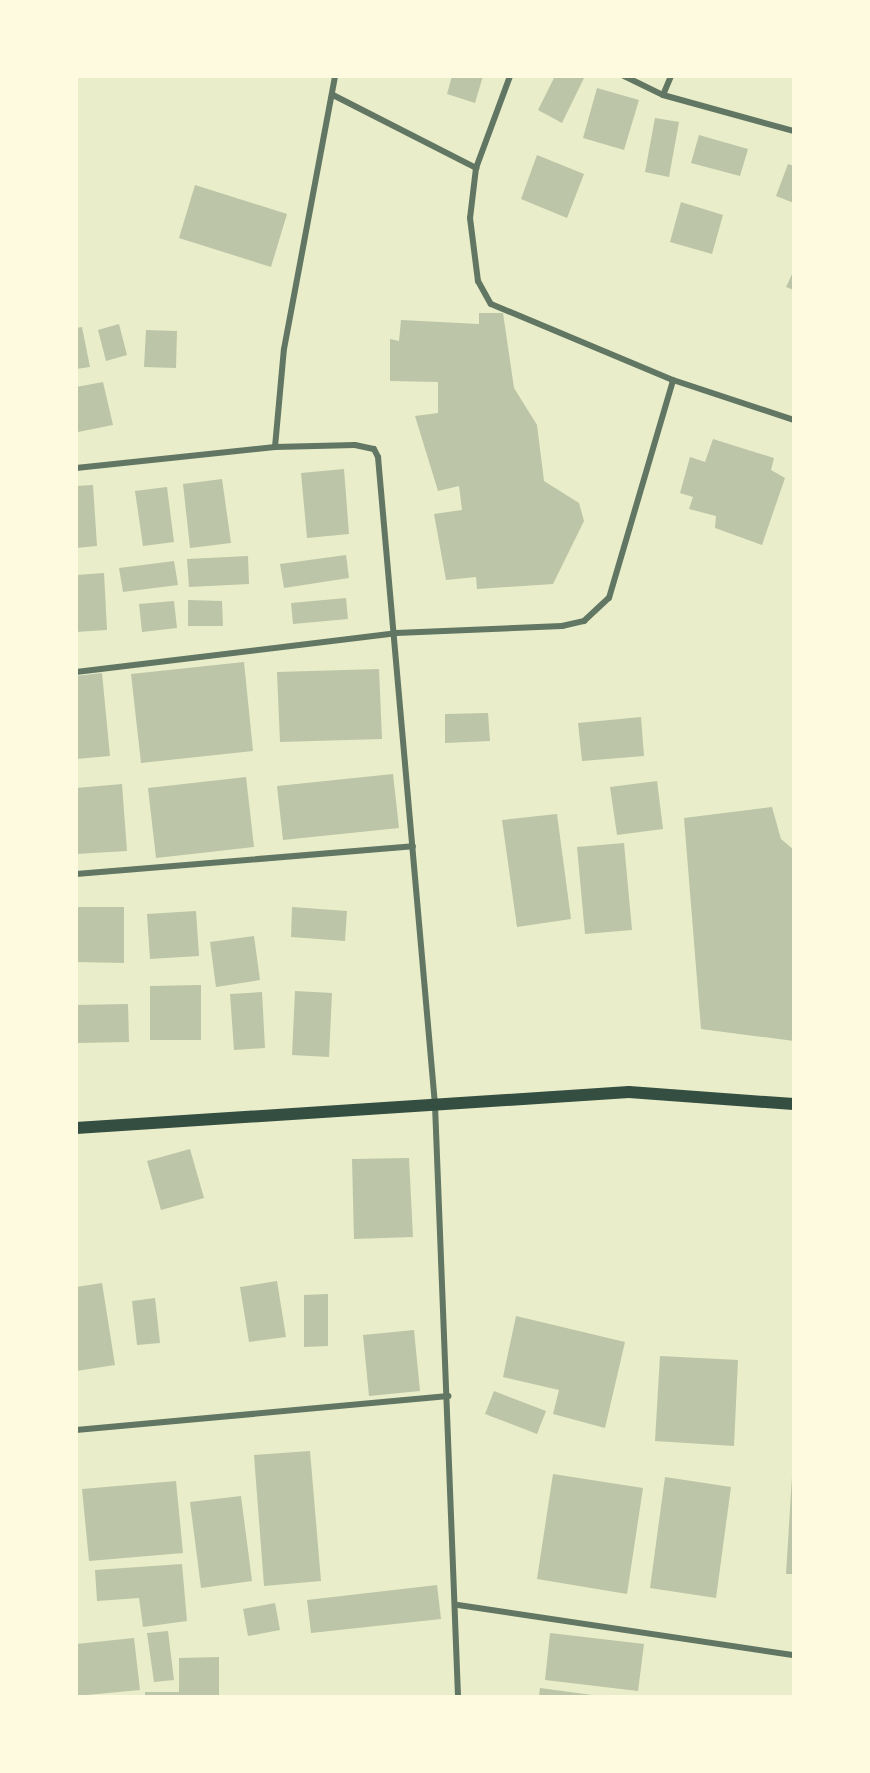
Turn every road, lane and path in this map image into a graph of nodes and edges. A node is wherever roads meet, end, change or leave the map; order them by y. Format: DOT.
graph roads {
  1 [pos="335,76"];
  2 [pos="510,76"];
  3 [pos="624,76"];
  4 [pos="671,76"];
  5 [pos="663,94"];
  6 [pos="333,95"];
  7 [pos="794,131"];
  8 [pos="477,168"];
  9 [pos="673,381"];
  10 [pos="794,420"];
  11 [pos="274,447"];
  12 [pos="76,468"];
  13 [pos="396,633"];
  14 [pos="76,672"];
  15 [pos="413,846"];
  16 [pos="76,874"];
  17 [pos="794,1104"];
  18 [pos="435,1105"];
  19 [pos="76,1128"];
  20 [pos="448,1395"];
  21 [pos="76,1430"];
  22 [pos="458,1605"];
  23 [pos="794,1654"];
  24 [pos="458,1696"];
  1 -- 6 [label="street"];
  2 -- 8 [label="street"];
  3 -- 5 [label="street"];
  4 -- 5 [label="street"];
  5 -- 7 [label="street"];
  6 -- 8 [label="street"];
  6 -- 11 [label="street"];
  8 -- 9 [label="street"];
  9 -- 10 [label="street"];
  9 -- 13 [label="street"];
  11 -- 12 [label="street"];
  11 -- 13 [label="street"];
  13 -- 14 [label="street"];
  13 -- 15 [label="street"];
  15 -- 16 [label="street"];
  15 -- 18 [label="street"];
  17 -- 18 [label="main road"];
  18 -- 19 [label="main road"];
  18 -- 20 [label="street"];
  20 -- 21 [label="street"];
  20 -- 22 [label="street"];
  22 -- 23 [label="street"];
  22 -- 24 [label="street"];
}
